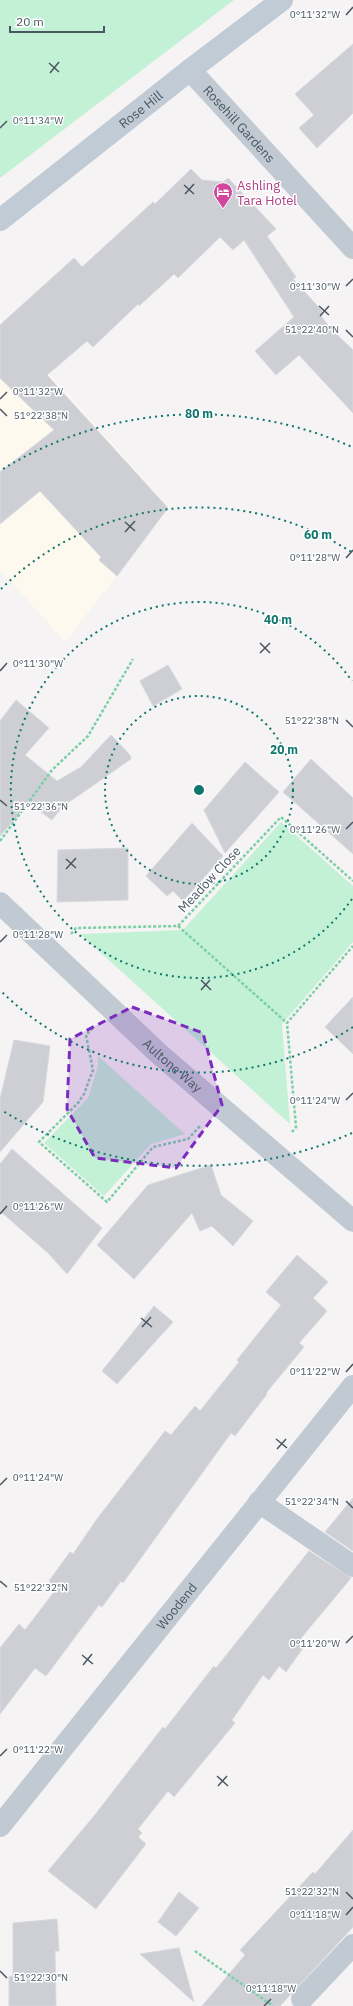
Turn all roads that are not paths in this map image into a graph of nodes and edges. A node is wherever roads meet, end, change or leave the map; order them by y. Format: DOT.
graph roads {
  1 [pos="282,0"];
  2 [pos="190,70"];
  3 [pos="0,220"];
  4 [pos="353,248"];
  5 [pos="0,903"];
  6 [pos="353,1220"];
  7 [pos="353,1386"];
  8 [pos="259,1502"];
  9 [pos="353,1566"];
  10 [pos="0,1826"];
  11 [pos="353,1945"];
  12 [pos="302,1999"];
  1 -- 2 [label="main road, Rose Hill"];
  2 -- 3 [label="main road, Rose Hill"];
  2 -- 4 [label="street, Rosehill Gardens"];
  5 -- 6 [label="street, Aultone Way"];
  7 -- 8 [label="street, Woodend"];
  8 -- 9 [label="street"];
  8 -- 10 [label="street, Woodend"];
  11 -- 12 [label="street"];
}
